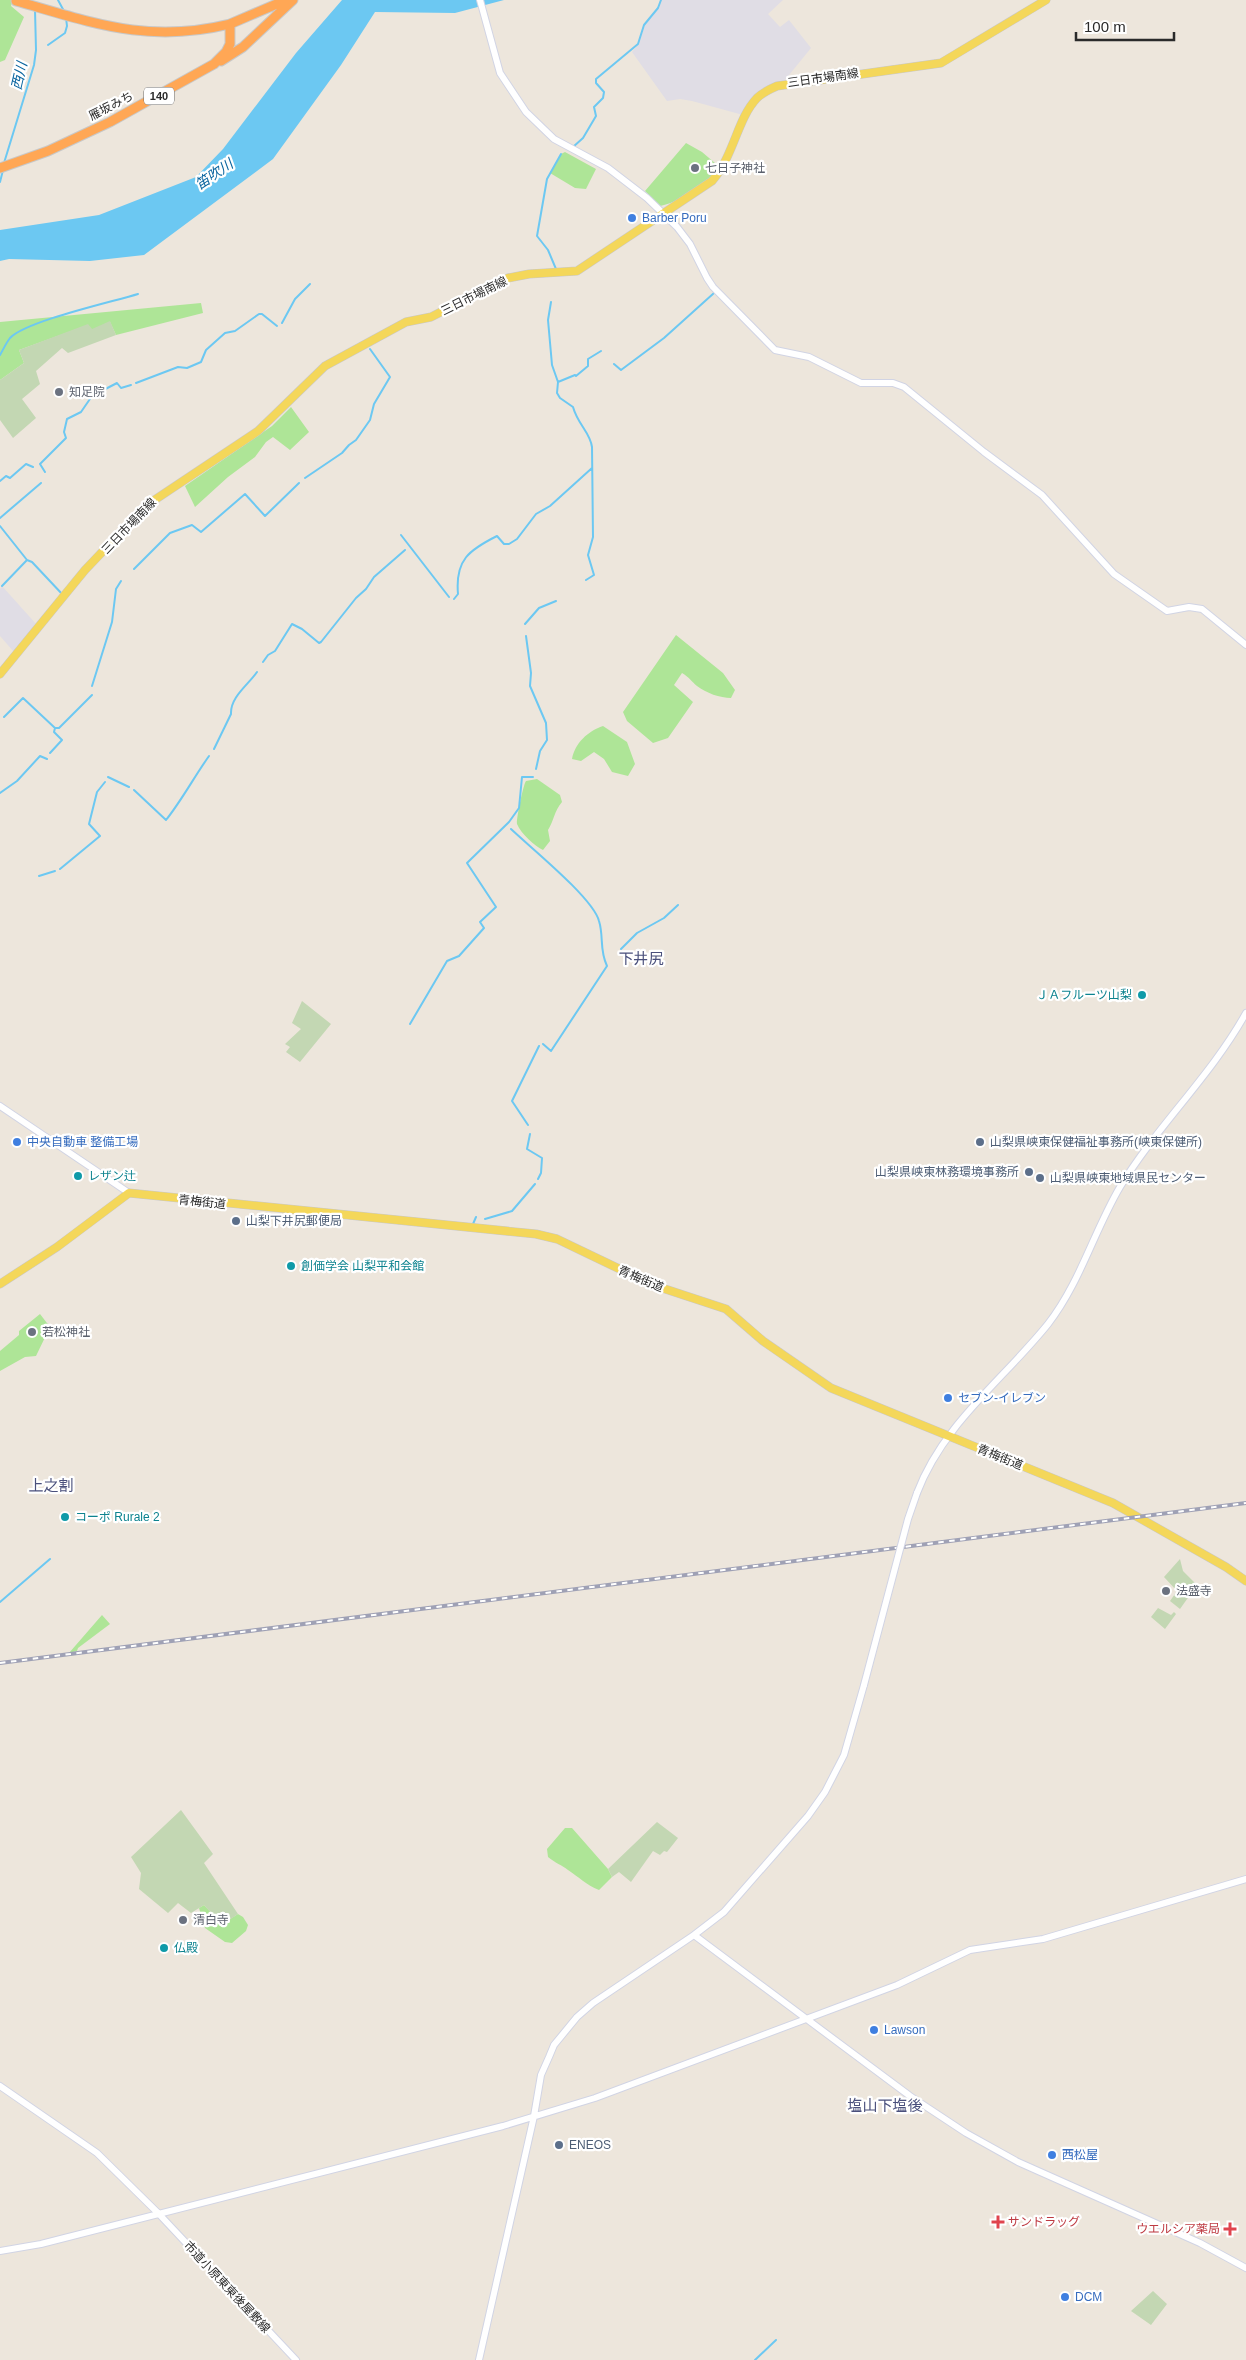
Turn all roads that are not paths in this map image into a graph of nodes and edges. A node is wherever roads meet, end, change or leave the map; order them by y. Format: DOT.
graph roads {
  1 [pos="286,0"];
  2 [pos="293,0"];
  3 [pos="480,0"];
  4 [pos="1046,0"];
  5 [pos="16,1"];
  6 [pos="230,24"];
  7 [pos="214,64"];
  8 [pos="2,168"];
  9 [pos="662,213"];
  10 [pos="1246,645"];
  11 [pos="0,674"];
  12 [pos="1246,1013"];
  13 [pos="0,1106"];
  14 [pos="129,1193"];
  15 [pos="0,1284"];
  16 [pos="947,1436"];
  17 [pos="1246,1581"];
  18 [pos="1246,1879"];
  19 [pos="694,1935"];
  20 [pos="806,2019"];
  21 [pos="0,2086"];
  22 [pos="534,2116"];
  23 [pos="158,2213"];
  24 [pos="0,2251"];
  25 [pos="1246,2268"];
  26 [pos="296,2360"];
  27 [pos="479,2360"];
  1 -- 6 [label="highway"];
  2 -- 7 [label="highway"];
  3 -- 9 [label="street"];
  4 -- 9 [label="main road, 三日市場南線"];
  5 -- 6 [label="highway"];
  6 -- 7 [label="highway, 雁坂みち / 140"];
  7 -- 8 [label="highway, 雁坂みち / 140"];
  9 -- 10 [label="street"];
  9 -- 11 [label="main road, 三日市場南線"];
  12 -- 16 [label="street"];
  13 -- 14 [label="street"];
  14 -- 15 [label="main road"];
  14 -- 16 [label="main road, 青梅街道"];
  16 -- 17 [label="main road, 青梅街道"];
  16 -- 19 [label="street, bridge"];
  18 -- 20 [label="street"];
  19 -- 20 [label="street"];
  19 -- 22 [label="street"];
  20 -- 22 [label="street"];
  20 -- 25 [label="street"];
  21 -- 23 [label="street, 市道小原東東後屋敷線"];
  22 -- 23 [label="street"];
  22 -- 27 [label="street"];
  23 -- 24 [label="street"];
  23 -- 26 [label="street, 市道小原東東後屋敷線"];
}
